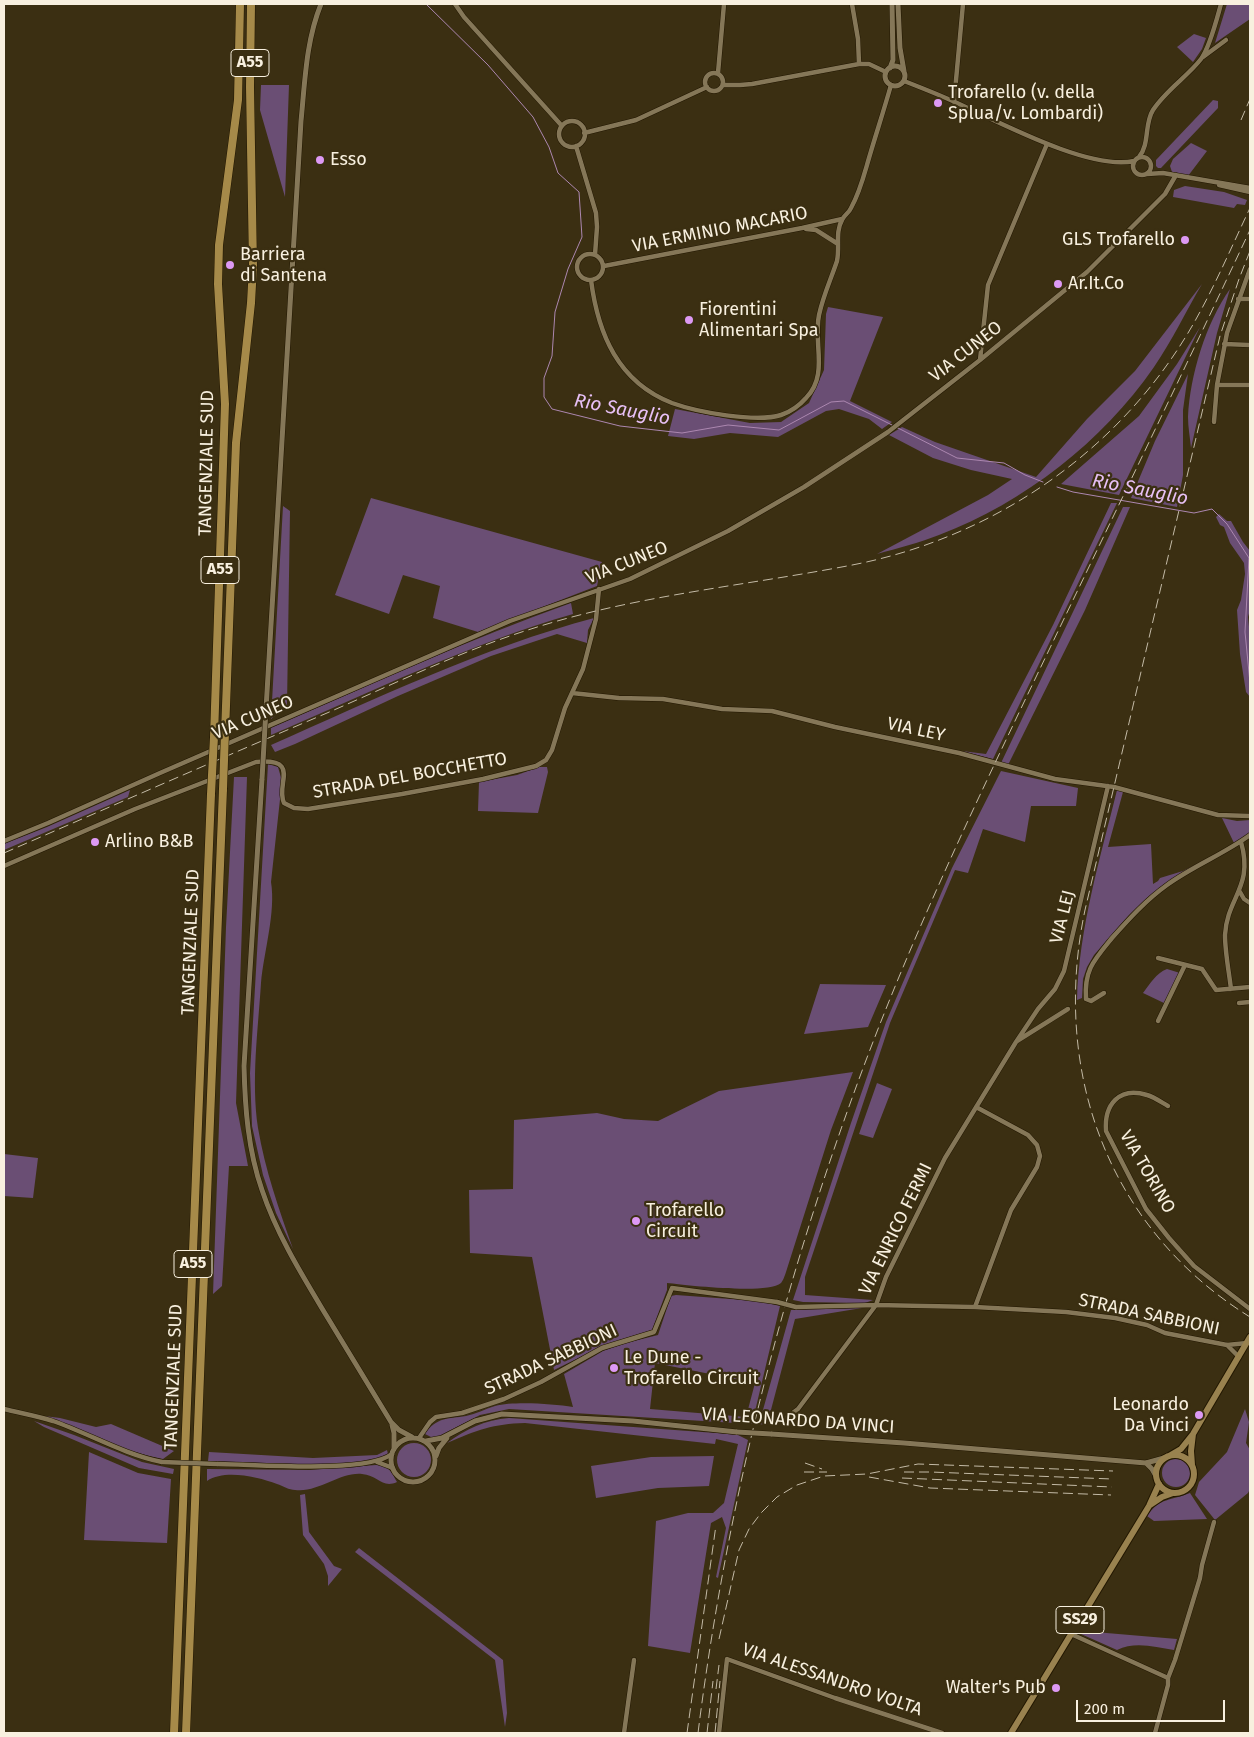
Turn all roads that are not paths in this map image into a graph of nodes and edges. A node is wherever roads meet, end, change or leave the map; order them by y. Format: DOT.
graph roads {
  1 [pos="240,4"];
  2 [pos="251,4"];
  3 [pos="321,4"];
  4 [pos="455,4"];
  5 [pos="724,4"];
  6 [pos="852,4"];
  7 [pos="892,4"];
  8 [pos="898,4"];
  9 [pos="963,4"];
  10 [pos="1221,4"];
  11 [pos="1226,40"];
  12 [pos="1202,58"];
  13 [pos="859,64"];
  14 [pos="890,68"];
  15 [pos="904,71"];
  16 [pos="886,72"];
  17 [pos="718,73"];
  18 [pos="904,81"];
  19 [pos="723,85"];
  20 [pos="891,85"];
  21 [pos="707,87"];
  22 [pos="954,102"];
  23 [pos="562,126"];
  24 [pos="584,133"];
  25 [pos="1047,144"];
  26 [pos="1145,144"];
  27 [pos="576,146"];
  28 [pos="1139,157"];
  29 [pos="1150,160"];
  30 [pos="1134,161"];
  31 [pos="1122,164"];
  32 [pos="1152,166"];
  33 [pos="1134,170"];
  34 [pos="1163,173"];
  35 [pos="1147,174"];
  36 [pos="1176,175"];
  37 [pos="1248,189"];
  38 [pos="842,219"];
  39 [pos="802,228"];
  40 [pos="838,244"];
  41 [pos="595,255"];
  42 [pos="604,266"];
  43 [pos="1250,269"];
  44 [pos="591,280"];
  45 [pos="1238,299"];
  46 [pos="1250,299"];
  47 [pos="1224,344"];
  48 [pos="1250,345"];
  49 [pos="980,360"];
  50 [pos="1217,385"];
  51 [pos="1250,385"];
  52 [pos="1214,422"];
  53 [pos="599,589"];
  54 [pos="572,693"];
  55 [pos="1108,786"];
  56 [pos="1250,816"];
  57 [pos="1250,835"];
  58 [pos="4,840"];
  59 [pos="1241,842"];
  60 [pos="4,866"];
  61 [pos="1240,892"];
  62 [pos="1250,903"];
  63 [pos="1158,958"];
  64 [pos="1185,965"];
  65 [pos="1250,987"];
  66 [pos="1231,989"];
  67 [pos="1104,993"];
  68 [pos="1250,1002"];
  69 [pos="1239,1003"];
  70 [pos="1068,1009"];
  71 [pos="1158,1021"];
  72 [pos="1016,1042"];
  73 [pos="1168,1106"];
  74 [pos="976,1107"];
  75 [pos="876,1305"];
  76 [pos="975,1307"];
  77 [pos="1250,1309"];
  78 [pos="1249,1339"];
  79 [pos="1227,1345"];
  80 [pos="1239,1357"];
  81 [pos="4,1409"];
  82 [pos="786,1418"];
  83 [pos="391,1422"];
  84 [pos="451,1434"];
  85 [pos="1193,1434"];
  86 [pos="412,1437"];
  87 [pos="419,1438"];
  88 [pos="426,1441"];
  89 [pos="393,1451"];
  90 [pos="436,1456"];
  91 [pos="1167,1457"];
  92 [pos="375,1462"];
  93 [pos="1146,1463"];
  94 [pos="1192,1466"];
  95 [pos="392,1468"];
  96 [pos="1156,1476"];
  97 [pos="1159,1484"];
  98 [pos="1173,1493"];
  99 [pos="1149,1506"];
  100 [pos="1214,1522"];
  101 [pos="1071,1634"];
  102 [pos="634,1660"];
  103 [pos="1168,1678"];
  104 [pos="174,1733"];
  105 [pos="186,1733"];
  106 [pos="624,1733"];
  107 [pos="719,1733"];
  108 [pos="942,1733"];
  109 [pos="1011,1733"];
  110 [pos="1155,1733"];
  1 -- 104 [label="highway, TANGENZIALE SUD / A55, bridge"];
  2 -- 105 [label="highway, TANGENZIALE SUD / A55, bridge"];
  3 -- 83 [label="street, bridge"];
  4 -- 23 [label="street"];
  5 -- 17 [label="street"];
  6 -- 13 [label="street"];
  7 -- 14 [label="street"];
  8 -- 15 [label="street"];
  9 -- 22 [label="street"];
  10 -- 12 [label="street"];
  11 -- 12 [label="street"];
  12 -- 26 [label="street"];
  13 -- 16 [label="street"];
  13 -- 19 [label="street"];
  14 -- 15 [label="street"];
  14 -- 16 [label="street"];
  15 -- 18 [label="street"];
  16 -- 20 [label="street"];
  17 -- 19 [label="street"];
  17 -- 21 [label="street"];
  18 -- 20 [label="street"];
  18 -- 22 [label="street"];
  19 -- 21 [label="street"];
  20 -- 38 [label="street"];
  21 -- 24 [label="street"];
  22 -- 25 [label="street"];
  23 -- 24 [label="street"];
  23 -- 27 [label="street"];
  24 -- 27 [label="street"];
  25 -- 31 [label="street"];
  25 -- 49 [label="street"];
  26 -- 28 [label="street"];
  26 -- 29 [label="street"];
  27 -- 41 [label="street"];
  28 -- 29 [label="street"];
  28 -- 30 [label="street"];
  29 -- 32 [label="street"];
  30 -- 31 [label="street"];
  30 -- 33 [label="street"];
  31 -- 33 [label="street"];
  32 -- 34 [label="street"];
  32 -- 35 [label="street"];
  33 -- 35 [label="street"];
  34 -- 35 [label="street"];
  34 -- 36 [label="street"];
  36 -- 37 [label="street"];
  36 -- 49 [label="street, VIA CUNEO"];
  38 -- 39 [label="street, VIA ERMINIO MACARIO"];
  38 -- 40 [label="street"];
  39 -- 40 [label="street"];
  39 -- 42 [label="street, VIA ERMINIO MACARIO"];
  40 -- 44 [label="street"];
  41 -- 42 [label="street"];
  41 -- 44 [label="street"];
  42 -- 44 [label="street"];
  43 -- 45 [label="street"];
  45 -- 46 [label="street"];
  45 -- 47 [label="street"];
  47 -- 48 [label="street"];
  47 -- 50 [label="street"];
  49 -- 53 [label="street, VIA CUNEO"];
  50 -- 51 [label="street"];
  50 -- 52 [label="street"];
  53 -- 54 [label="street, STRADA DEL BOCCHETTO"];
  53 -- 58 [label="street, VIA CUNEO"];
  54 -- 55 [label="street, VIA LEY"];
  54 -- 60 [label="street, STRADA DEL BOCCHETTO"];
  55 -- 56 [label="street, VIA LEY"];
  55 -- 72 [label="street, VIA LEJ"];
  57 -- 59 [label="street"];
  59 -- 61 [label="street"];
  59 -- 67 [label="street"];
  61 -- 62 [label="street"];
  61 -- 66 [label="street"];
  63 -- 64 [label="street"];
  64 -- 66 [label="street"];
  64 -- 71 [label="street"];
  65 -- 66 [label="street"];
  68 -- 69 [label="street"];
  70 -- 72 [label="street"];
  72 -- 74 [label="street, VIA ENRICO FERMI"];
  73 -- 77 [label="street, VIA TORINO"];
  74 -- 75 [label="street, VIA ENRICO FERMI"];
  74 -- 76 [label="street"];
  75 -- 76 [label="street, STRADA SABBIONI"];
  75 -- 82 [label="street, VIA ENRICO FERMI"];
  75 -- 87 [label="street, STRADA SABBIONI, bridge"];
  76 -- 79 [label="street, STRADA SABBIONI"];
  78 -- 79 [label="street, STRADA SABBIONI"];
  78 -- 80 [label="main road"];
  79 -- 80 [label="street, STRADA SABBIONI"];
  80 -- 85 [label="main road"];
  81 -- 92 [label="street, bridge"];
  83 -- 86 [label="street"];
  83 -- 89 [label="street"];
  84 -- 88 [label="street, VIA LEONARDO DA VINCI"];
  84 -- 90 [label="street, VIA LEONARDO DA VINCI"];
  84 -- 93 [label="street, VIA LEONARDO DA VINCI, bridge"];
  85 -- 91 [label="main road"];
  85 -- 94 [label="main road"];
  86 -- 87 [label="street"];
  86 -- 89 [label="street"];
  87 -- 88 [label="street"];
  88 -- 90 [label="street"];
  89 -- 92 [label="street"];
  89 -- 95 [label="street"];
  90 -- 95 [label="street"];
  91 -- 93 [label="street, VIA LEONARDO DA VINCI"];
  91 -- 94 [label="main road"];
  91 -- 96 [label="main road"];
  92 -- 95 [label="street"];
  93 -- 96 [label="street"];
  94 -- 98 [label="main road"];
  96 -- 97 [label="main road"];
  97 -- 98 [label="main road"];
  97 -- 99 [label="main road, SS29"];
  98 -- 99 [label="main road, SS29"];
  99 -- 101 [label="main road, SS29"];
  100 -- 103 [label="street"];
  101 -- 103 [label="street"];
  101 -- 109 [label="main road, SS29"];
  102 -- 106 [label="street"];
  103 -- 110 [label="street"];
  107 -- 108 [label="street, VIA ALESSANDRO VOLTA"];
}
